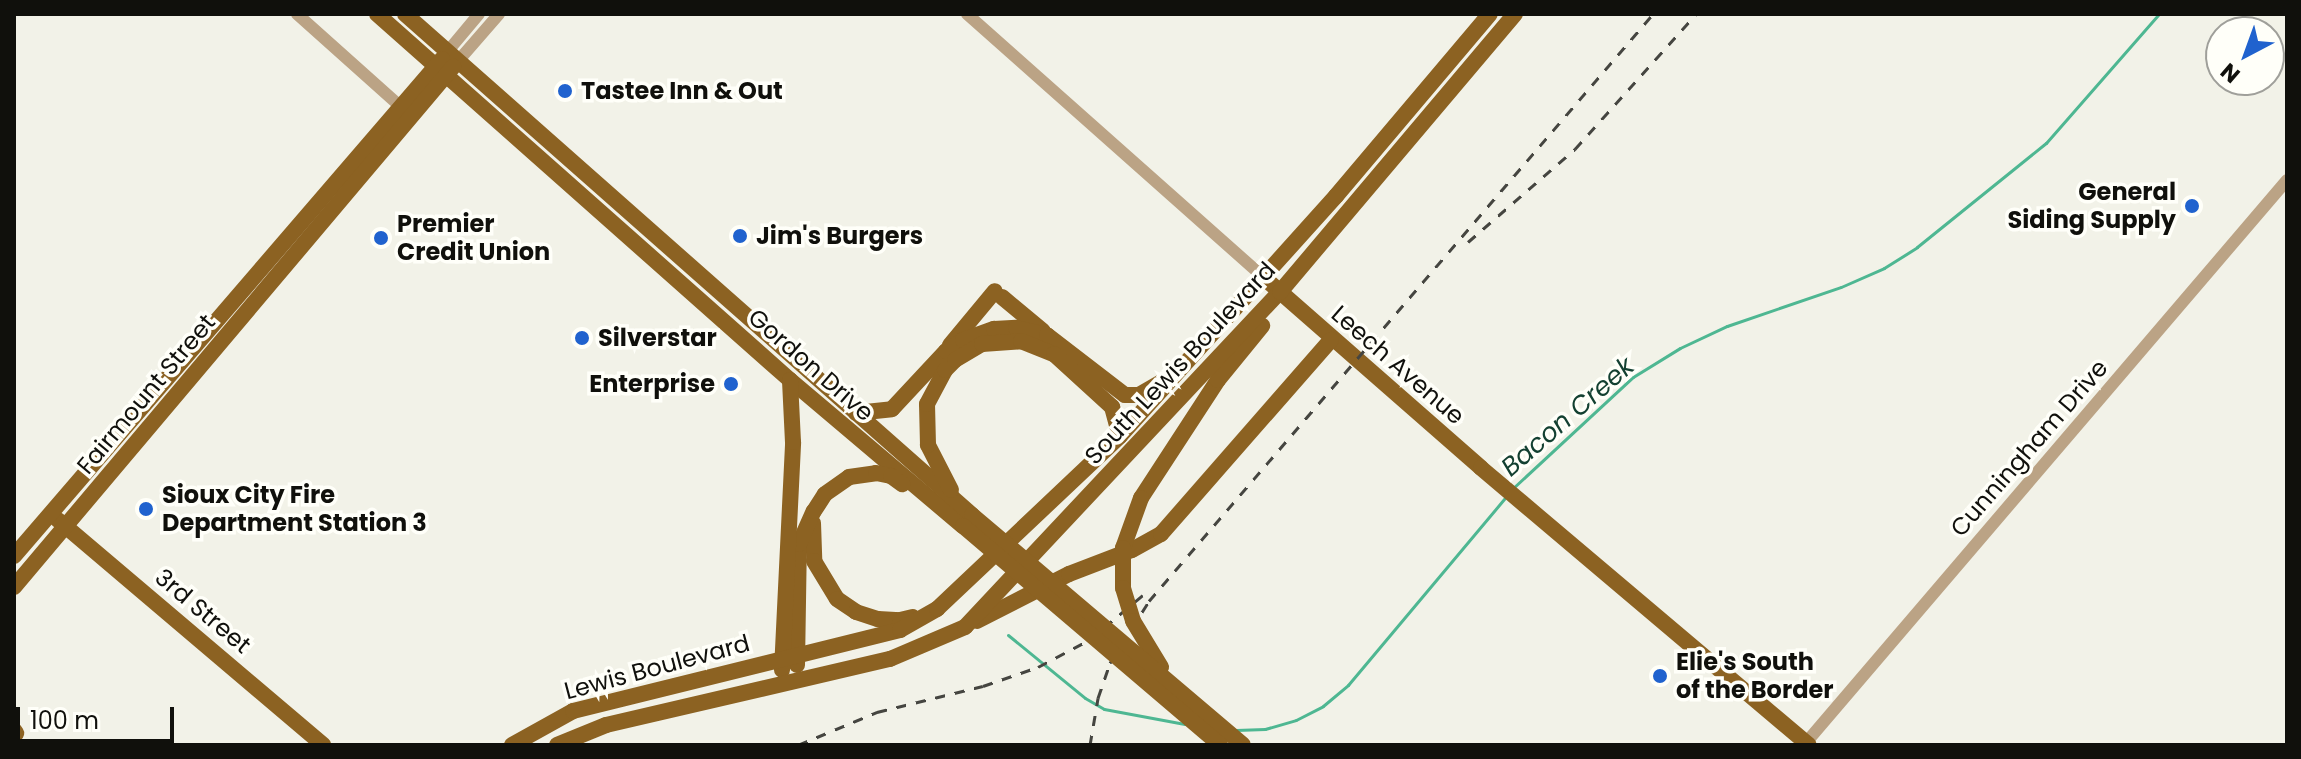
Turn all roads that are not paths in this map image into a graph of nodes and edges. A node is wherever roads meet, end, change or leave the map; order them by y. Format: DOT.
graph roads {
  1 [pos="297,14"];
  2 [pos="377,14"];
  3 [pos="405,14"];
  4 [pos="479,14"];
  5 [pos="499,14"];
  6 [pos="967,14"];
  7 [pos="1490,14"];
  8 [pos="1515,14"];
  9 [pos="453,56"];
  10 [pos="441,71"];
  11 [pos="400,106"];
  12 [pos="2287,180"];
  13 [pos="310,224"];
  14 [pos="1262,276"];
  15 [pos="1280,292"];
  16 [pos="1047,335"];
  17 [pos="1331,340"];
  18 [pos="946,351"];
  19 [pos="1180,368"];
  20 [pos="790,380"];
  21 [pos="1125,395"];
  22 [pos="856,413"];
  23 [pos="1132,422"];
  24 [pos="1120,436"];
  25 [pos="1138,444"];
  26 [pos="814,511"];
  27 [pos="51,513"];
  28 [pos="963,516"];
  29 [pos="67,527"];
  30 [pos="14,556"];
  31 [pos="14,587"];
  32 [pos="937,609"];
  33 [pos="965,627"];
  34 [pos="821,651"];
  35 [pos="789,658"];
  36 [pos="829,672"];
  37 [pos="790,681"];
  38 [pos="1207,714"];
  39 [pos="1807,744"];
  40 [pos="323,745"];
  41 [pos="512,745"];
  42 [pos="557,745"];
  43 [pos="1220,745"];
  44 [pos="1243,745"];
  1 -- 11 [label="street"];
  2 -- 10 [label="main road, Gordon Drive"];
  3 -- 9 [label="main road, Gordon Drive"];
  4 -- 9 [label="street"];
  5 -- 9 [label="street"];
  6 -- 14 [label="street, Leech Avenue"];
  7 -- 14 [label="main road, South Lewis Boulevard"];
  8 -- 15 [label="main road, South Lewis Boulevard"];
  9 -- 10 [label="main road"];
  9 -- 22 [label="main road, Gordon Drive"];
  10 -- 11 [label="main road"];
  10 -- 13 [label="main road"];
  10 -- 20 [label="main road, Gordon Drive"];
  11 -- 13 [label="main road"];
  12 -- 39 [label="street, Cunningham Drive"];
  13 -- 27 [label="main road, Fairmount Street"];
  13 -- 29 [label="main road, Fairmount Street"];
  14 -- 15 [label="main road, Leech Avenue"];
  14 -- 19 [label="main road, South Lewis Boulevard"];
  15 -- 17 [label="main road, Leech Avenue"];
  15 -- 25 [label="main road, South Lewis Boulevard"];
  15 -- 38 [label="main road, bridge"];
  16 -- 18 [label="main road"];
  16 -- 18 [label="main road"];
  16 -- 21 [label="main road"];
  17 -- 33 [label="main road"];
  17 -- 39 [label="main road, Leech Avenue"];
  18 -- 22 [label="main road"];
  19 -- 21 [label="main road"];
  19 -- 23 [label="main road, South Lewis Boulevard"];
  20 -- 28 [label="main road, Gordon Drive"];
  20 -- 35 [label="main road"];
  21 -- 23 [label="main road"];
  22 -- 28 [label="main road, Gordon Drive"];
  23 -- 24 [label="main road, South Lewis Boulevard"];
  23 -- 25 [label="main road"];
  24 -- 28 [label="main road"];
  24 -- 32 [label="main road, South Lewis Boulevard"];
  25 -- 33 [label="main road, South Lewis Boulevard"];
  26 -- 28 [label="main road"];
  26 -- 32 [label="main road"];
  26 -- 35 [label="main road"];
  27 -- 29 [label="main road, 3rd Street"];
  27 -- 30 [label="main road, Fairmount Street"];
  28 -- 38 [label="main road, Gordon Drive, bridge"];
  28 -- 43 [label="main road, Gordon Drive, bridge"];
  29 -- 31 [label="main road, Fairmount Street"];
  29 -- 40 [label="main road, 3rd Street"];
  32 -- 34 [label="main road, South Lewis Boulevard"];
  33 -- 36 [label="main road, South Lewis Boulevard"];
  34 -- 35 [label="main road, Lewis Boulevard"];
  35 -- 37 [label="main road"];
  35 -- 41 [label="main road, Lewis Boulevard"];
  36 -- 37 [label="main road, Lewis Boulevard"];
  37 -- 42 [label="main road, Lewis Boulevard"];
  38 -- 44 [label="main road, Gordon Drive, bridge"];
}
